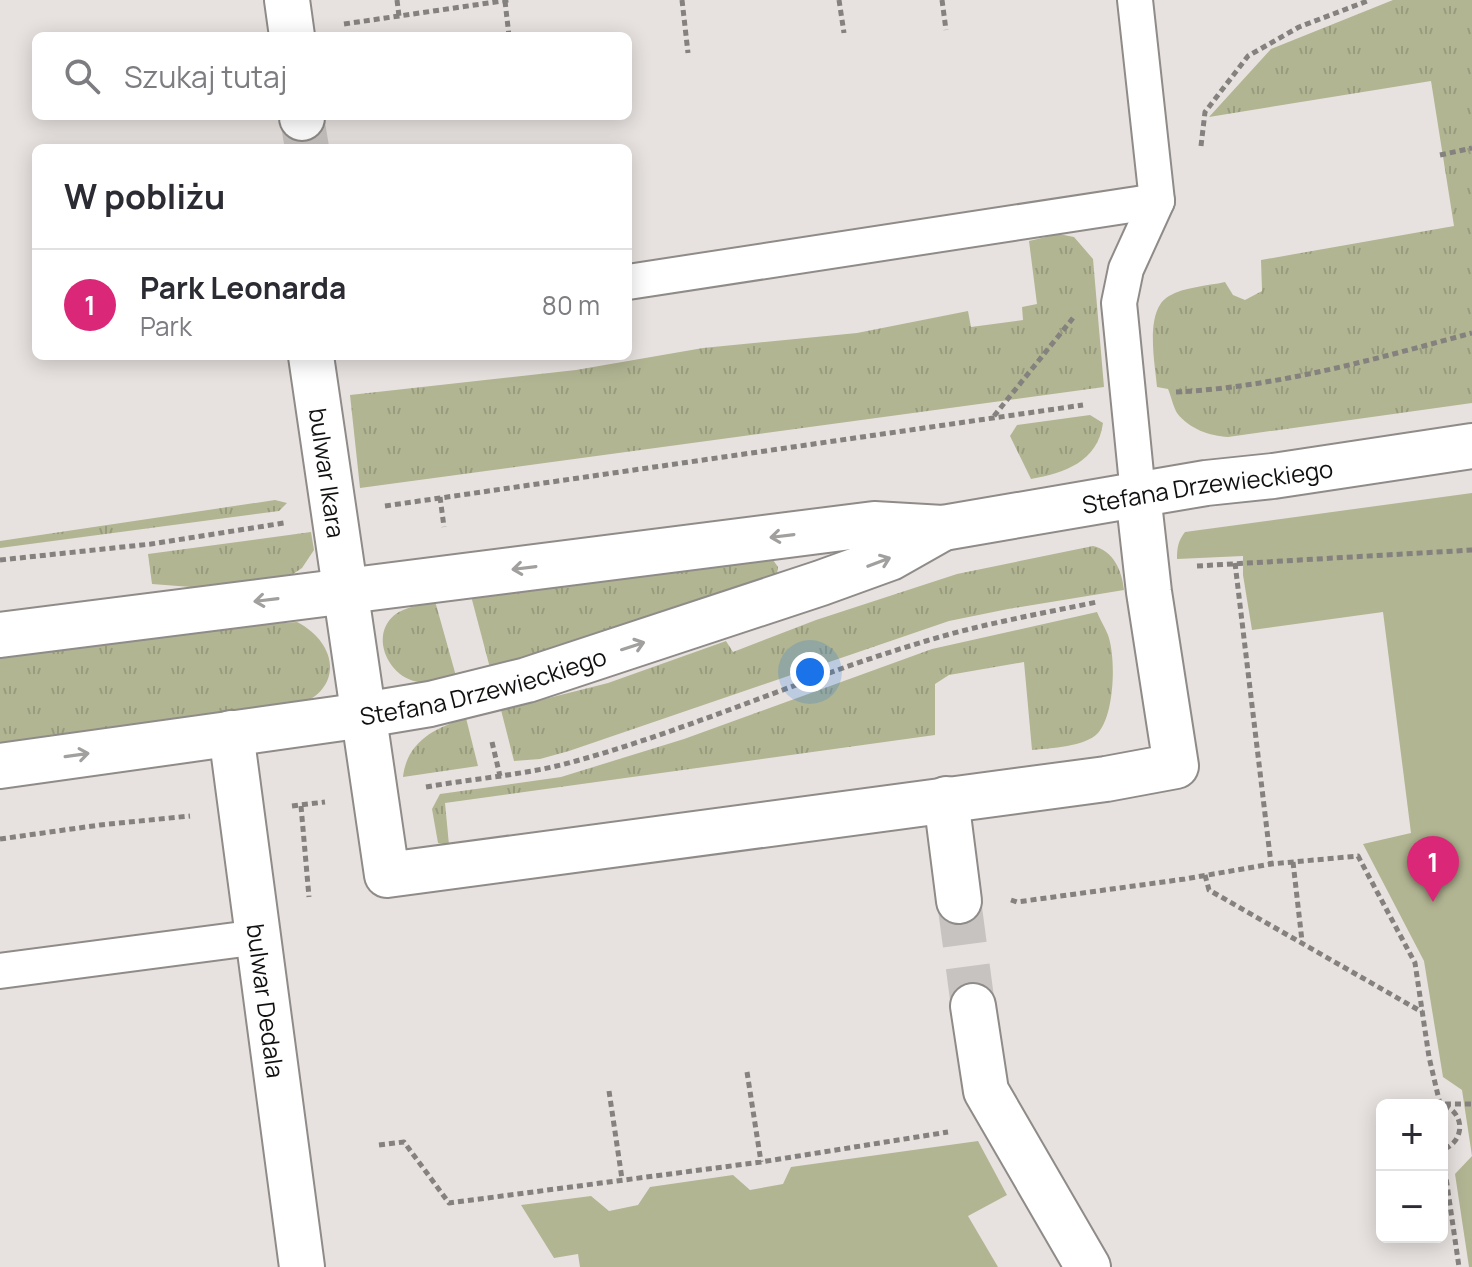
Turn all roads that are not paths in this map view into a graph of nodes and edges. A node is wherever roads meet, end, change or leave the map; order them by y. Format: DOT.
graph roads {
  1 [pos="1135,0"];
  2 [pos="1157,201"];
  3 [pos="632,281"];
  4 [pos="312,360"];
  5 [pos="1472,446"];
  6 [pos="1138,494"];
  7 [pos="943,528"];
  8 [pos="344,590"];
  9 [pos="0,635"];
  10 [pos="364,715"];
  11 [pos="231,733"];
  12 [pos="0,766"];
  13 [pos="946,799"];
  14 [pos="957,884"];
  15 [pos="259,937"];
  16 [pos="0,971"];
  17 [pos="973,1006"];
  18 [pos="302,1267"];
  19 [pos="1088,1267"];
  1 -- 2 [label="lane"];
  2 -- 3 [label="lane"];
  2 -- 6 [label="lane"];
  4 -- 8 [label="street, bulwar Ikara"];
  5 -- 6 [label="street, Stefana Drzewieckiego"];
  6 -- 7 [label="street, Stefana Drzewieckiego"];
  6 -- 13 [label="street"];
  7 -- 8 [label="street, Stefana Drzewieckiego, one-way"];
  10 -- 7 [label="street, Stefana Drzewieckiego, one-way"];
  8 -- 9 [label="street, Stefana Drzewieckiego, one-way"];
  8 -- 10 [label="street, bulwar Ikara"];
  10 -- 11 [label="street, Stefana Drzewieckiego"];
  10 -- 13 [label="street, bulwar Ikara"];
  12 -- 11 [label="street, Stefana Drzewieckiego, one-way"];
  11 -- 15 [label="street, bulwar Dedala"];
  13 -- 14 [label="street"];
  15 -- 16 [label="lane"];
  15 -- 18 [label="street, bulwar Dedala"];
  17 -- 19 [label="street"];
}
